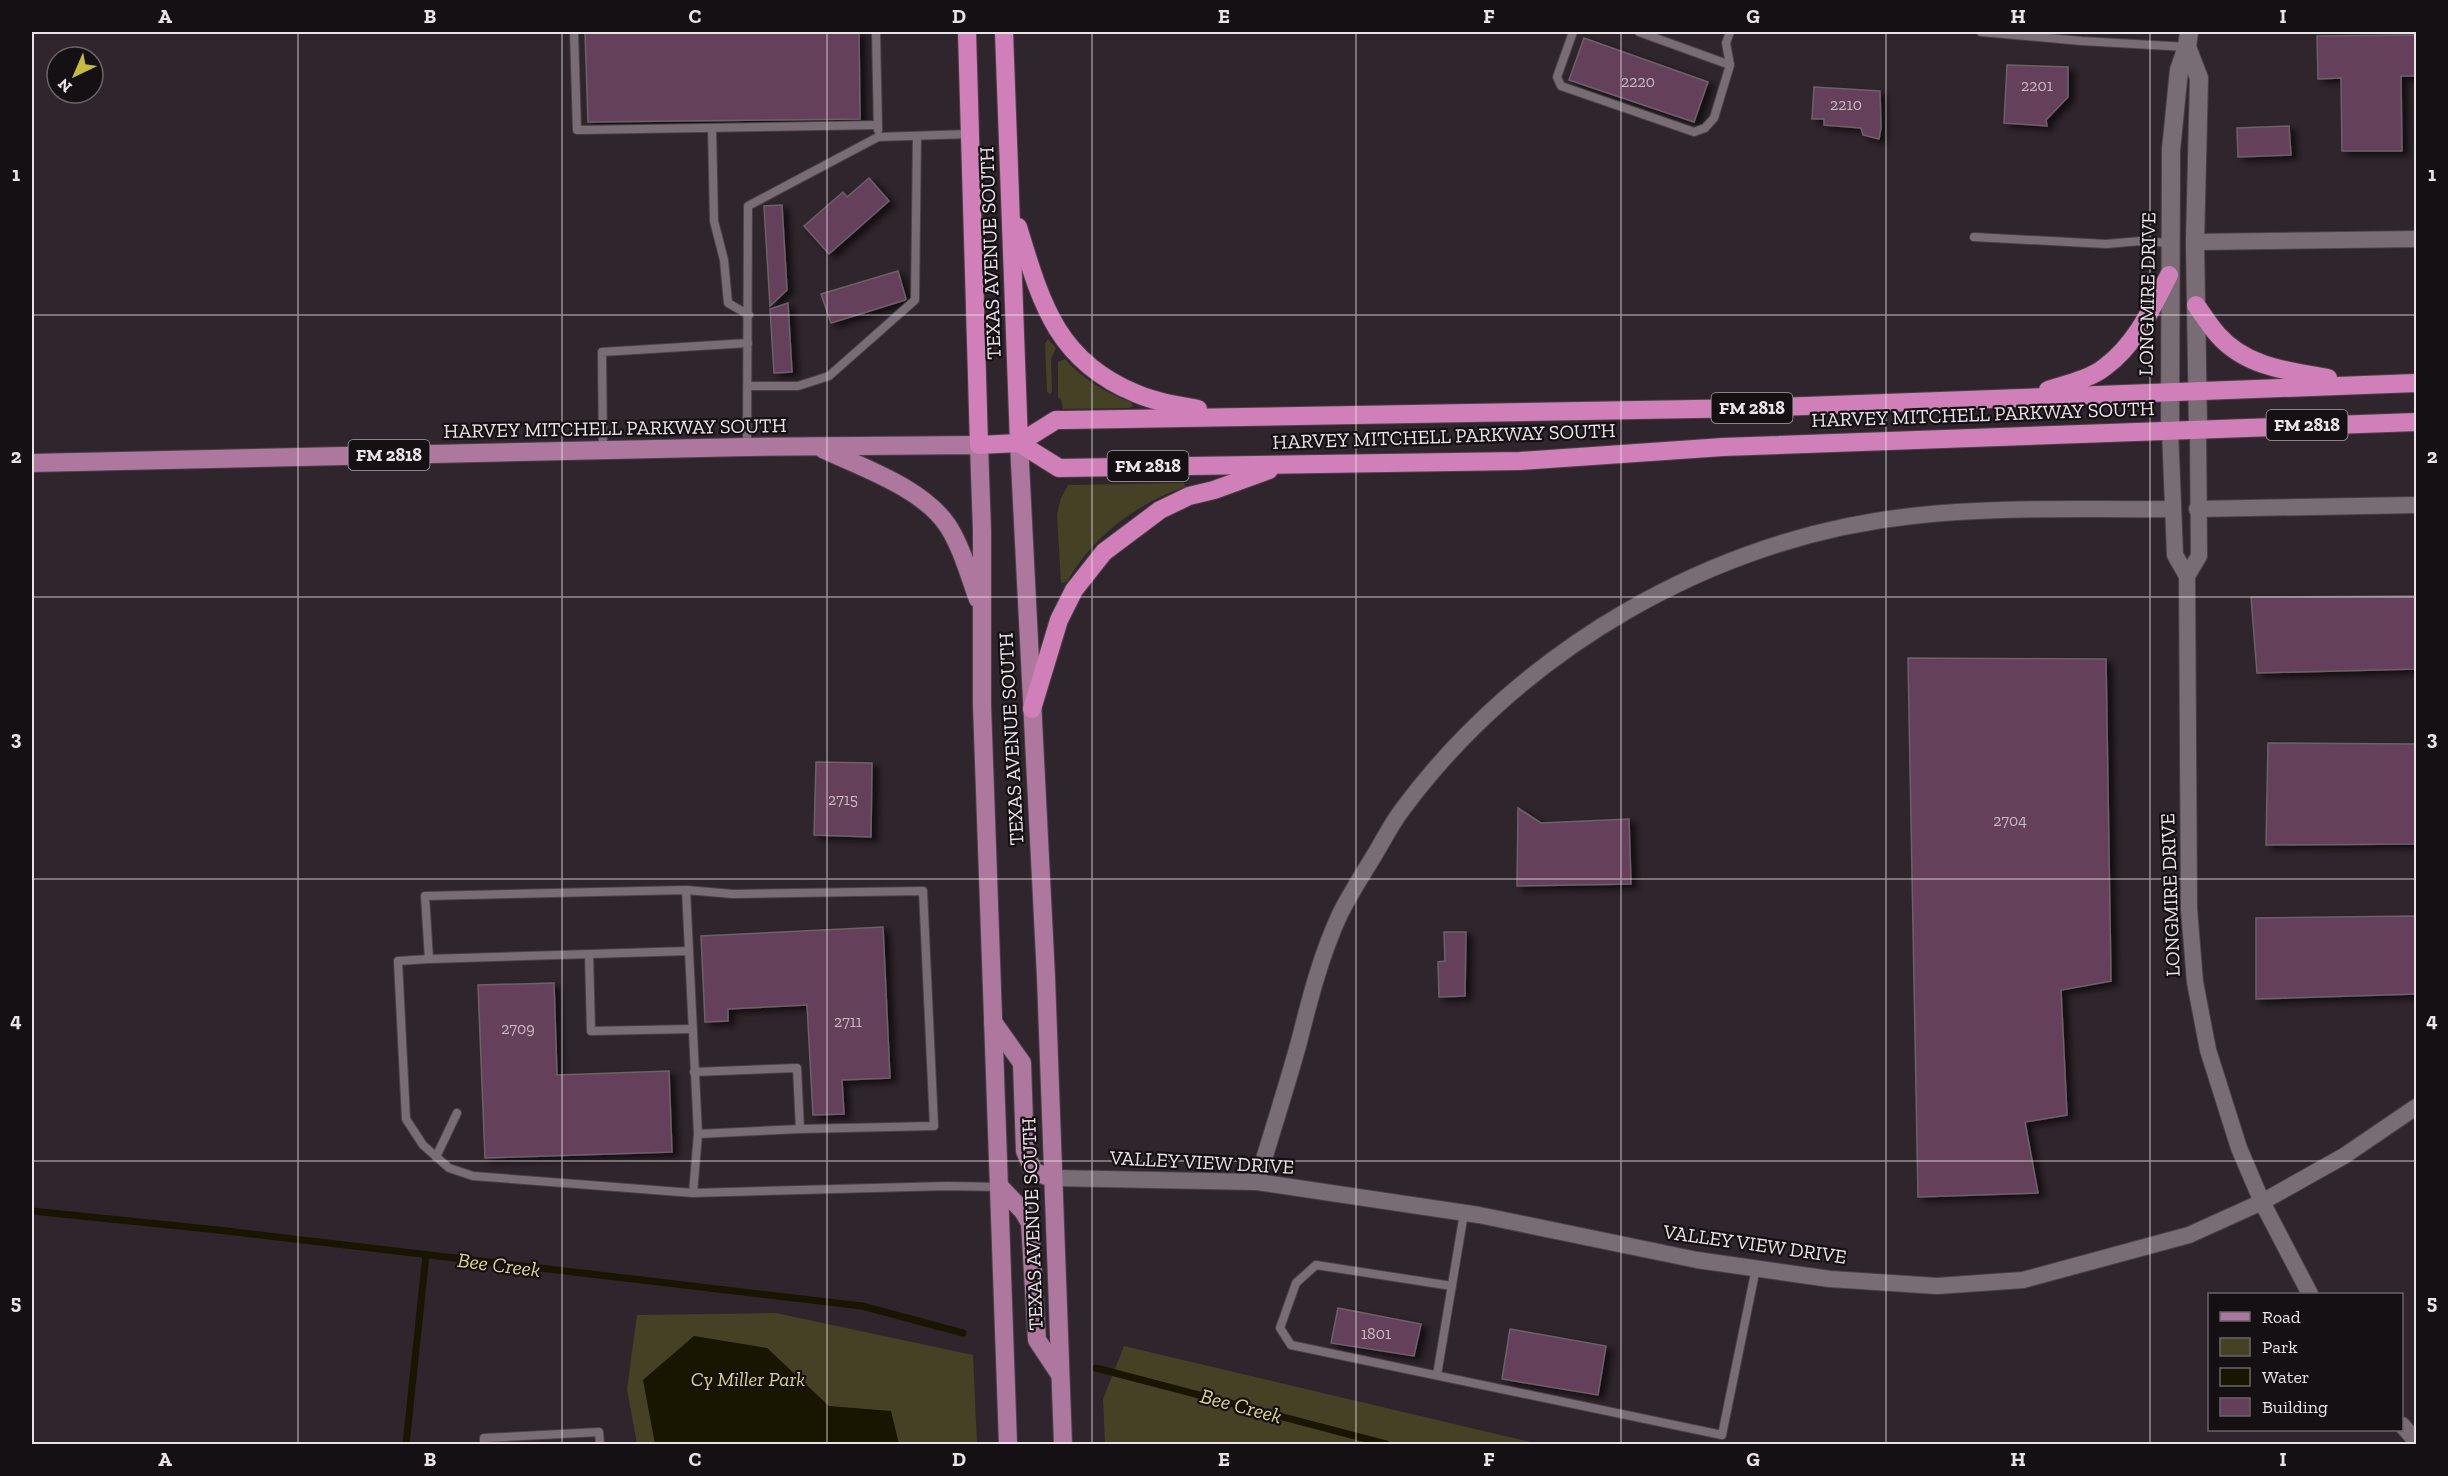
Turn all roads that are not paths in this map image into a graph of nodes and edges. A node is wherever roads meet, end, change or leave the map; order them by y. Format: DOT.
graph roads {
  1 [pos="574,32"];
  2 [pos="876,32"];
  3 [pos="967,32"];
  4 [pos="1004,32"];
  5 [pos="1573,32"];
  6 [pos="1639,32"];
  7 [pos="1730,32"];
  8 [pos="1981,32"];
  9 [pos="2188,39"];
  10 [pos="1730,66"];
  11 [pos="878,125"];
  12 [pos="712,128"];
  13 [pos="970,134"];
  14 [pos="917,136"];
  15 [pos="878,138"];
  16 [pos="1011,204"];
  17 [pos="1974,237"];
  18 [pos="2416,239"];
  19 [pos="2195,242"];
  20 [pos="2170,243"];
  21 [pos="2169,275"];
  22 [pos="2196,305"];
  23 [pos="748,315"];
  24 [pos="748,344"];
  25 [pos="2416,383"];
  26 [pos="2362,384"];
  27 [pos="748,386"];
  28 [pos="2196,392"];
  29 [pos="2168,393"];
  30 [pos="2027,397"];
  31 [pos="1226,416"];
  32 [pos="2416,422"];
  33 [pos="2198,428"];
  34 [pos="2170,430"];
  35 [pos="1020,443"];
  36 [pos="979,445"];
  37 [pos="747,447"];
  38 [pos="819,447"];
  39 [pos="603,450"];
  40 [pos="32,463"];
  41 [pos="1283,464"];
  42 [pos="2416,505"];
  43 [pos="2173,509"];
  44 [pos="2197,509"];
  45 [pos="2187,576"];
  46 [pos="982,609"];
  47 [pos="1032,709"];
  48 [pos="686,890"];
  49 [pos="689,951"];
  50 [pos="589,954"];
  51 [pos="429,959"];
  52 [pos="993,1022"];
  53 [pos="692,1029"];
  54 [pos="694,1072"];
  55 [pos="2416,1107"];
  56 [pos="457,1113"];
  57 [pos="800,1129"];
  58 [pos="698,1134"];
  59 [pos="436,1156"];
  60 [pos="1053,1178"];
  61 [pos="1257,1182"];
  62 [pos="1000,1187"];
  63 [pos="693,1193"];
  64 [pos="2262,1202"];
  65 [pos="1464,1213"];
  66 [pos="1756,1268"];
  67 [pos="1452,1286"];
  68 [pos="2309,1293"];
  69 [pos="1060,1375"];
  70 [pos="1437,1375"];
  71 [pos="2403,1426"];
  72 [pos="542,1440"];
  73 [pos="2416,1441"];
  74 [pos="484,1444"];
  75 [pos="600,1444"];
  76 [pos="1008,1444"];
  77 [pos="1063,1444"];
  1 -- 12 [label="lane"];
  2 -- 11 [label="lane"];
  3 -- 13 [label="highway, TEXAS AVENUE SOUTH"];
  4 -- 16 [label="highway, TEXAS AVENUE SOUTH"];
  5 -- 10 [label="lane"];
  6 -- 10 [label="lane"];
  7 -- 10 [label="lane"];
  8 -- 9 [label="lane"];
  9 -- 19 [label="street, LONGMIRE DRIVE"];
  9 -- 20 [label="street, LONGMIRE DRIVE"];
  11 -- 12 [label="lane"];
  11 -- 15 [label="lane"];
  12 -- 23 [label="lane"];
  13 -- 14 [label="lane"];
  13 -- 36 [label="highway, TEXAS AVENUE SOUTH"];
  14 -- 15 [label="lane"];
  14 -- 27 [label="lane"];
  15 -- 23 [label="lane"];
  16 -- 31 [label="highway"];
  16 -- 35 [label="highway, TEXAS AVENUE SOUTH"];
  17 -- 20 [label="lane"];
  18 -- 19 [label="street"];
  19 -- 22 [label="street, LONGMIRE DRIVE"];
  20 -- 21 [label="street, LONGMIRE DRIVE"];
  21 -- 29 [label="street, LONGMIRE DRIVE"];
  21 -- 30 [label="highway"];
  22 -- 26 [label="highway"];
  22 -- 28 [label="street, LONGMIRE DRIVE"];
  23 -- 24 [label="lane"];
  24 -- 27 [label="lane"];
  24 -- 39 [label="lane"];
  25 -- 26 [label="highway, HARVEY MITCHELL PARKWAY SOUTH / FM 2818"];
  26 -- 28 [label="highway, HARVEY MITCHELL PARKWAY SOUTH / FM 2818"];
  27 -- 37 [label="lane"];
  28 -- 29 [label="highway, HARVEY MITCHELL PARKWAY SOUTH / FM 2818"];
  28 -- 33 [label="street, LONGMIRE DRIVE"];
  29 -- 30 [label="highway, HARVEY MITCHELL PARKWAY SOUTH / FM 2818"];
  29 -- 34 [label="street, LONGMIRE DRIVE"];
  30 -- 31 [label="highway, HARVEY MITCHELL PARKWAY SOUTH / FM 2818"];
  31 -- 35 [label="highway, HARVEY MITCHELL PARKWAY SOUTH / FM 2818"];
  32 -- 33 [label="highway, HARVEY MITCHELL PARKWAY SOUTH / FM 2818"];
  33 -- 34 [label="highway, HARVEY MITCHELL PARKWAY SOUTH / FM 2818"];
  33 -- 44 [label="street, LONGMIRE DRIVE"];
  34 -- 41 [label="highway, HARVEY MITCHELL PARKWAY SOUTH / FM 2818"];
  34 -- 43 [label="street, LONGMIRE DRIVE"];
  35 -- 36 [label="highway, HARVEY MITCHELL PARKWAY SOUTH / FM 2818"];
  35 -- 41 [label="highway, HARVEY MITCHELL PARKWAY SOUTH / FM 2818"];
  35 -- 47 [label="main road, TEXAS AVENUE SOUTH"];
  36 -- 38 [label="main road, HARVEY MITCHELL PARKWAY SOUTH / FM 2818"];
  36 -- 46 [label="main road, TEXAS AVENUE SOUTH"];
  37 -- 38 [label="main road, HARVEY MITCHELL PARKWAY SOUTH / FM 2818"];
  37 -- 39 [label="main road, HARVEY MITCHELL PARKWAY SOUTH / FM 2818"];
  38 -- 46 [label="main road"];
  39 -- 40 [label="main road, HARVEY MITCHELL PARKWAY SOUTH / FM 2818"];
  41 -- 47 [label="highway"];
  42 -- 44 [label="street"];
  43 -- 45 [label="street, LONGMIRE DRIVE"];
  43 -- 61 [label="street"];
  44 -- 45 [label="street, LONGMIRE DRIVE"];
  45 -- 64 [label="street, LONGMIRE DRIVE"];
  46 -- 52 [label="main road, TEXAS AVENUE SOUTH"];
  47 -- 60 [label="main road, TEXAS AVENUE SOUTH"];
  48 -- 49 [label="lane"];
  48 -- 51 [label="lane"];
  48 -- 57 [label="lane"];
  49 -- 50 [label="lane"];
  49 -- 53 [label="lane"];
  50 -- 51 [label="lane"];
  50 -- 53 [label="lane"];
  51 -- 59 [label="lane"];
  52 -- 60 [label="main road"];
  52 -- 62 [label="main road, TEXAS AVENUE SOUTH"];
  53 -- 54 [label="lane"];
  54 -- 57 [label="lane"];
  54 -- 58 [label="lane"];
  55 -- 64 [label="street, VALLEY VIEW DRIVE"];
  56 -- 59 [label="lane"];
  57 -- 58 [label="lane"];
  58 -- 63 [label="lane"];
  59 -- 63 [label="lane"];
  60 -- 61 [label="street, VALLEY VIEW DRIVE"];
  60 -- 69 [label="main road, TEXAS AVENUE SOUTH"];
  61 -- 65 [label="street, VALLEY VIEW DRIVE"];
  62 -- 63 [label="lane"];
  62 -- 69 [label="main road"];
  62 -- 76 [label="main road, TEXAS AVENUE SOUTH"];
  64 -- 66 [label="street, VALLEY VIEW DRIVE"];
  64 -- 68 [label="street, LONGMIRE DRIVE"];
  65 -- 66 [label="street, VALLEY VIEW DRIVE"];
  65 -- 67 [label="lane"];
  66 -- 70 [label="lane"];
  67 -- 70 [label="lane"];
  67 -- 70 [label="lane"];
  69 -- 77 [label="main road, TEXAS AVENUE SOUTH"];
  71 -- 73 [label="street"];
  72 -- 74 [label="lane"];
  72 -- 75 [label="lane"];
}
